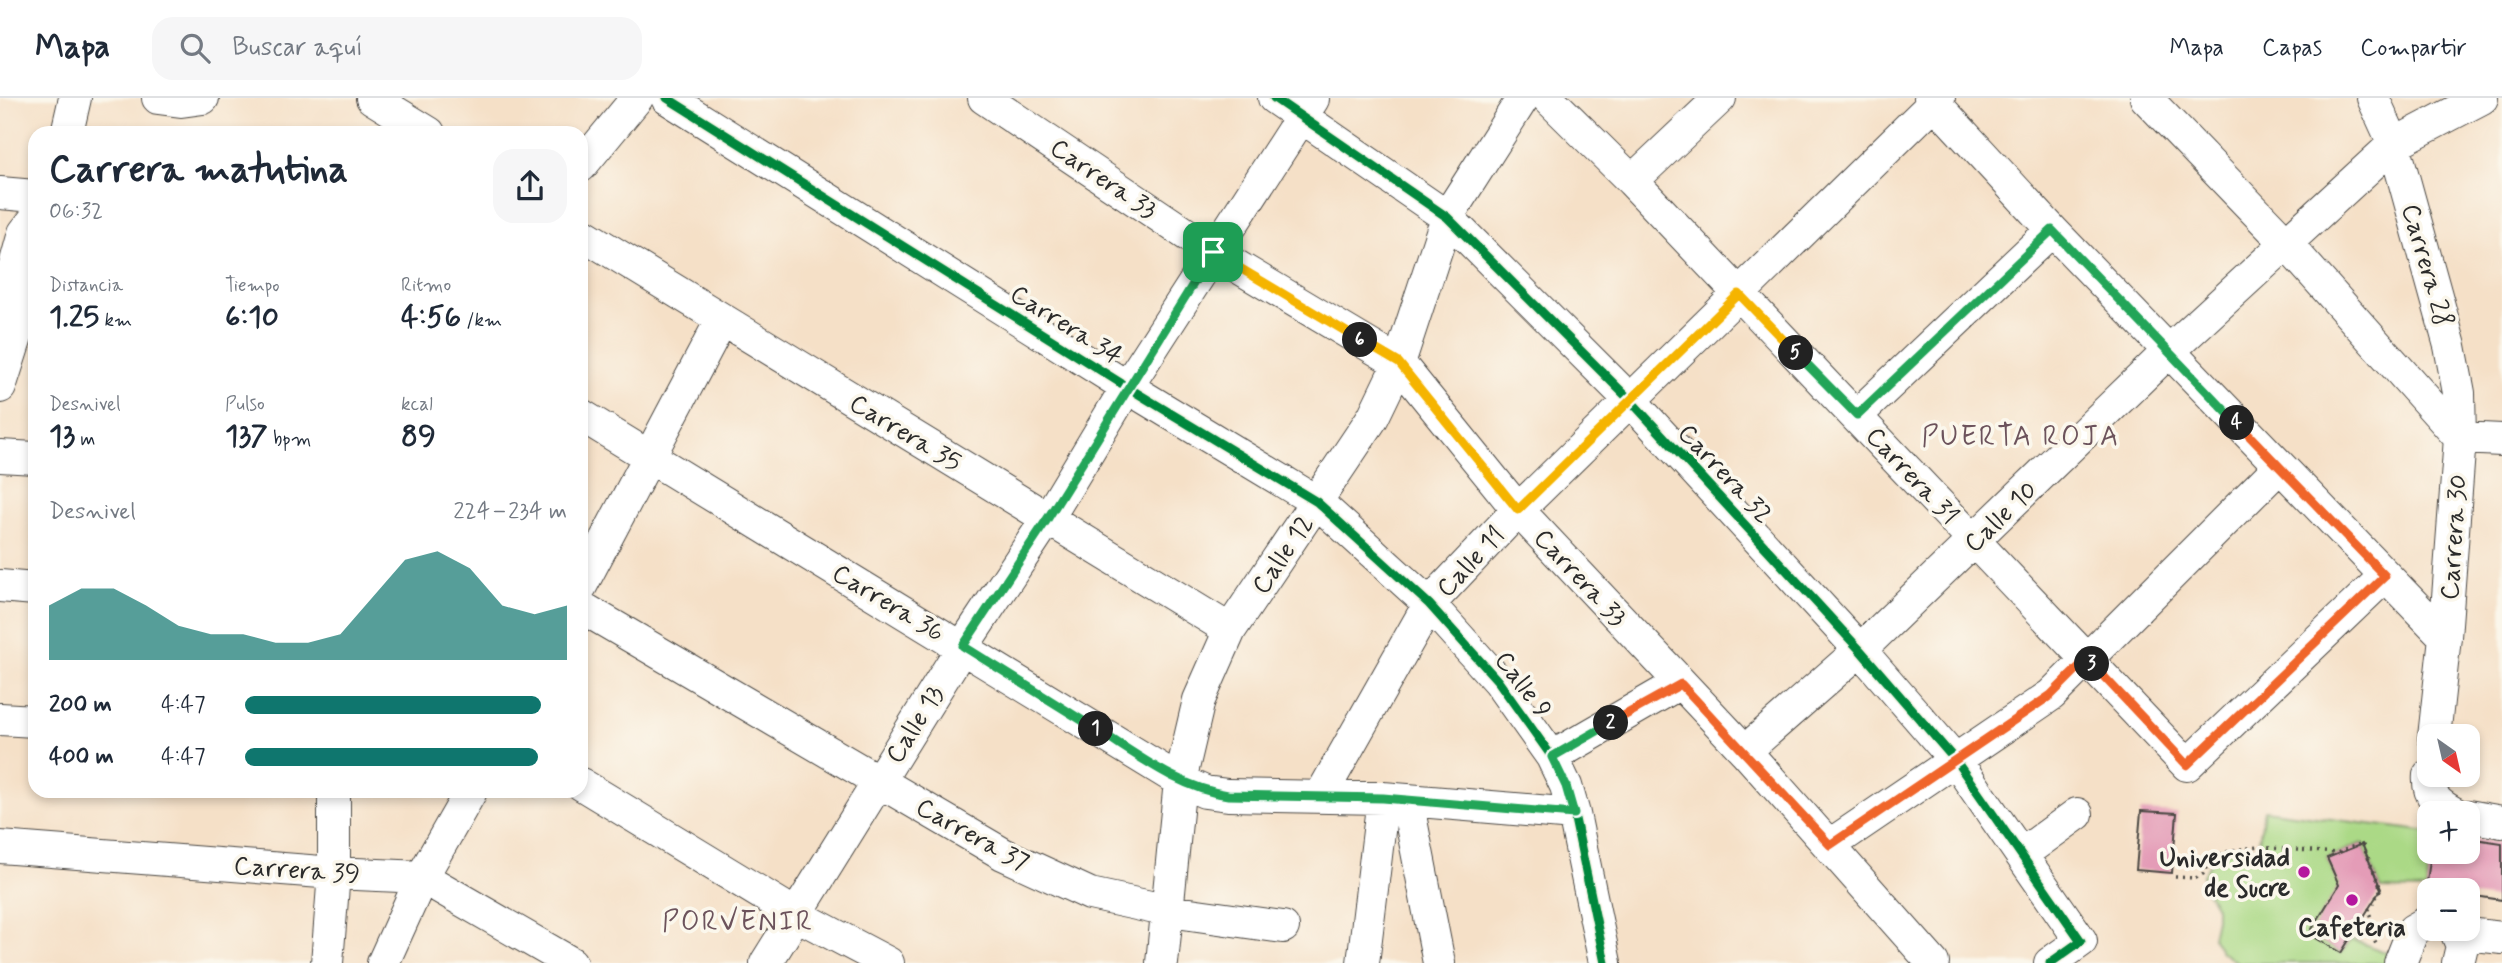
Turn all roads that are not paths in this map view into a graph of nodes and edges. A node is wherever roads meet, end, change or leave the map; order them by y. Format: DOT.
graph roads {
  1 [pos="75,98"];
  2 [pos="158,98"];
  3 [pos="203,98"];
  4 [pos="372,98"];
  5 [pos="638,98"];
  6 [pos="667,98"];
  7 [pos="984,98"];
  8 [pos="1274,98"];
  9 [pos="1524,98"];
  10 [pos="1548,98"];
  11 [pos="1720,98"];
  12 [pos="2146,98"];
  13 [pos="2374,98"];
  14 [pos="2481,98"];
  15 [pos="1934,99"];
  16 [pos="1308,107"];
  17 [pos="399,115"];
  18 [pos="69,126"];
  19 [pos="417,126"];
  20 [pos="2394,145"];
  21 [pos="588,158"];
  22 [pos="1632,181"];
  23 [pos="0,193"];
  24 [pos="28,195"];
  25 [pos="1447,217"];
  26 [pos="28,228"];
  27 [pos="2052,230"];
  28 [pos="588,237"];
  29 [pos="2286,243"];
  30 [pos="1213,252"];
  31 [pos="28,294"];
  32 [pos="1739,294"];
  33 [pos="721,321"];
  34 [pos="13,327"];
  35 [pos="2169,351"];
  36 [pos="1399,363"];
  37 [pos="0,387"];
  38 [pos="1127,387"];
  39 [pos="1630,400"];
  40 [pos="1857,415"];
  41 [pos="588,419"];
  42 [pos="2460,438"];
  43 [pos="2502,440"];
  44 [pos="0,456"];
  45 [pos="647,457"];
  46 [pos="28,458"];
  47 [pos="2279,467"];
  48 [pos="1317,502"];
  49 [pos="1518,510"];
  50 [pos="1048,518"];
  51 [pos="1976,541"];
  52 [pos="588,572"];
  53 [pos="2385,576"];
  54 [pos="0,586"];
  55 [pos="28,588"];
  56 [pos="1429,604"];
  57 [pos="588,611"];
  58 [pos="1230,630"];
  59 [pos="2445,637"];
  60 [pos="963,646"];
  61 [pos="1860,650"];
  62 [pos="2087,659"];
  63 [pos="1681,684"];
  64 [pos="0,719"];
  65 [pos="28,721"];
  66 [pos="2435,724"];
  67 [pos="1745,751"];
  68 [pos="1552,757"];
  69 [pos="1955,761"];
  70 [pos="879,780"];
  71 [pos="1180,781"];
  72 [pos="588,788"];
  73 [pos="1320,797"];
  74 [pos="334,798"];
  75 [pos="467,798"];
  76 [pos="1395,799"];
  77 [pos="1574,814"];
  78 [pos="2077,814"];
  79 [pos="2480,818"];
  80 [pos="2502,822"];
  81 [pos="1830,845"];
  82 [pos="0,847"];
  83 [pos="2022,854"];
  84 [pos="334,873"];
  85 [pos="422,877"];
  86 [pos="1169,911"];
  87 [pos="795,914"];
  88 [pos="1283,927"];
  89 [pos="2417,928"];
  90 [pos="2502,939"];
  91 [pos="2457,942"];
  92 [pos="2405,958"];
  93 [pos="327,963"];
  94 [pos="383,963"];
  95 [pos="571,963"];
  96 [pos="766,963"];
  97 [pos="888,963"];
  98 [pos="1162,963"];
  99 [pos="1363,963"];
  100 [pos="1439,963"];
  101 [pos="1605,963"];
  102 [pos="1933,963"];
  103 [pos="2050,963"];
  1 -- 18 [label="street"];
  2 -- 3 [label="street"];
  4 -- 17 [label="street"];
  5 -- 21 [label="street"];
  6 -- 38 [label="street, Carrera 34"];
  7 -- 30 [label="street, Carrera 33"];
  8 -- 16 [label="street, Carrera 32"];
  9 -- 25 [label="street, Calle 12"];
  10 -- 22 [label="street, Carrera 31"];
  11 -- 22 [label="street"];
  12 -- 29 [label="street"];
  13 -- 20 [label="street, Carrera 28"];
  14 -- 20 [label="street, Calle 10"];
  15 -- 27 [label="street, Carrera 30"];
  15 -- 32 [label="street, Calle 11"];
  16 -- 25 [label="street, Carrera 32"];
  16 -- 30 [label="street, Calle 13"];
  17 -- 19 [label="street"];
  20 -- 29 [label="street, Calle 10"];
  20 -- 42 [label="street, Carrera 28"];
  22 -- 32 [label="street, Carrera 31"];
  23 -- 24 [label="street"];
  25 -- 36 [label="street, Calle 12"];
  25 -- 39 [label="street, Carrera 32"];
  26 -- 34 [label="street"];
  27 -- 35 [label="street, Carrera 30"];
  27 -- 40 [label="street"];
  28 -- 33 [label="street, Carrera 35"];
  29 -- 35 [label="street, Calle 10"];
  29 -- 42 [label="street"];
  30 -- 36 [label="street, Carrera 33"];
  30 -- 38 [label="street, Calle 13"];
  31 -- 34 [label="street"];
  32 -- 39 [label="street, Calle 11"];
  32 -- 40 [label="street, Carrera 31"];
  33 -- 45 [label="street"];
  33 -- 50 [label="street, Carrera 35"];
  34 -- 37 [label="street"];
  35 -- 47 [label="street, Carrera 30"];
  35 -- 51 [label="street, Calle 10"];
  36 -- 48 [label="street, Calle 12"];
  36 -- 49 [label="street, Carrera 33"];
  38 -- 48 [label="street, Carrera 34"];
  38 -- 50 [label="street, Calle 13"];
  39 -- 49 [label="street, Calle 11"];
  39 -- 61 [label="street, Carrera 32"];
  40 -- 51 [label="street, Carrera 31"];
  41 -- 45 [label="street, Carrera 36"];
  42 -- 43 [label="street"];
  42 -- 59 [label="street, Carrera 30"];
  44 -- 46 [label="street"];
  45 -- 52 [label="street"];
  45 -- 60 [label="street, Carrera 36"];
  47 -- 53 [label="street, Carrera 30"];
  47 -- 62 [label="street"];
  48 -- 56 [label="street, Carrera 34"];
  48 -- 58 [label="street, Calle 12"];
  49 -- 56 [label="street, Calle 11"];
  49 -- 63 [label="street, Carrera 33"];
  50 -- 58 [label="street, Carrera 35"];
  50 -- 60 [label="street, Calle 13"];
  51 -- 61 [label="street, Calle 10"];
  51 -- 62 [label="street, Carrera 31"];
  53 -- 59 [label="street, Carrera 30"];
  53 -- 62 [label="street, Carrera 31"];
  54 -- 55 [label="street"];
  56 -- 68 [label="street, Calle 9"];
  56 -- 73 [label="street, Calle 11"];
  57 -- 70 [label="street, Carrera 37"];
  58 -- 71 [label="street, Calle 12"];
  59 -- 66 [label="street, Carrera 30"];
  60 -- 70 [label="street, Calle 13"];
  60 -- 71 [label="street, Carrera 36"];
  61 -- 67 [label="street, Calle 10"];
  61 -- 69 [label="street, Carrera 32"];
  62 -- 69 [label="street"];
  63 -- 67 [label="street, Carrera 33"];
  63 -- 68 [label="street"];
  64 -- 65 [label="street"];
  67 -- 81 [label="street, Carrera 33"];
  68 -- 77 [label="street, Calle 9"];
  69 -- 81 [label="street"];
  69 -- 83 [label="street, Carrera 32"];
  70 -- 86 [label="street, Carrera 37"];
  70 -- 87 [label="street, Calle 13"];
  71 -- 73 [label="street, Carrera 36"];
  71 -- 86 [label="street, Calle 12"];
  72 -- 87 [label="street"];
  73 -- 76 [label="street, Carrera 36"];
  74 -- 84 [label="street"];
  75 -- 85 [label="street"];
  76 -- 77 [label="street, Carrera 36"];
  76 -- 99 [label="street"];
  76 -- 100 [label="street"];
  77 -- 101 [label="street, Calle 9"];
  78 -- 83 [label="street"];
  79 -- 80 [label="street"];
  81 -- 102 [label="street, Carrera 33"];
  82 -- 84 [label="street, Carrera 39"];
  83 -- 103 [label="street, Carrera 32"];
  84 -- 85 [label="street, Carrera 39"];
  84 -- 93 [label="street"];
  85 -- 94 [label="street"];
  85 -- 95 [label="street, Carrera 39"];
  86 -- 88 [label="street, Carrera 37"];
  86 -- 98 [label="street, Calle 12"];
  87 -- 96 [label="street, Calle 13"];
  87 -- 97 [label="street"];
  89 -- 92 [label="street"];
  90 -- 91 [label="street"];
}
